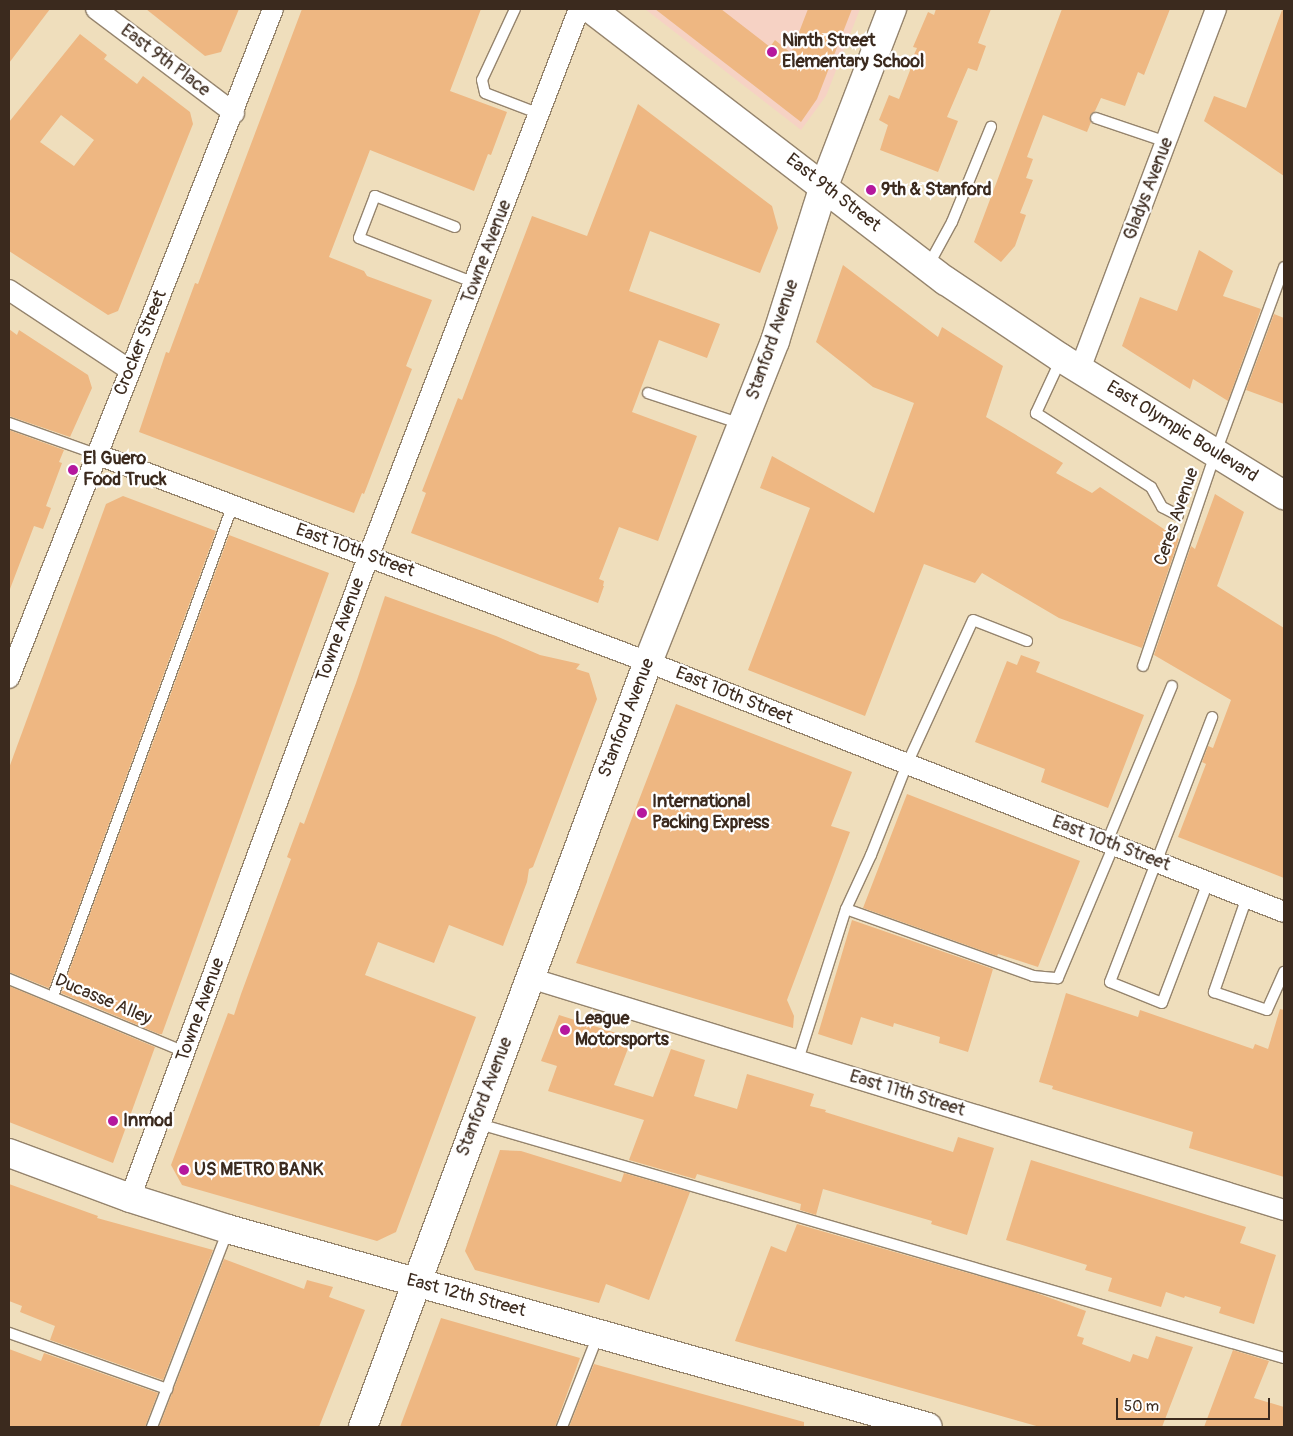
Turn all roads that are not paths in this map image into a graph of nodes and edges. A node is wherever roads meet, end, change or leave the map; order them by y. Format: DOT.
graph roads {
  1 [pos="96,9"];
  2 [pos="273,9"];
  3 [pos="515,9"];
  4 [pos="579,9"];
  5 [pos="591,9"];
  6 [pos="892,9"];
  7 [pos="1216,9"];
  8 [pos="234,113"];
  9 [pos="540,114"];
  10 [pos="1096,118"];
  11 [pos="991,127"];
  12 [pos="1167,142"];
  13 [pos="824,186"];
  14 [pos="455,227"];
  15 [pos="928,266"];
  16 [pos="1284,267"];
  17 [pos="475,283"];
  18 [pos="9,290"];
  19 [pos="1071,363"];
  20 [pos="130,370"];
  21 [pos="648,393"];
  22 [pos="9,423"];
  23 [pos="743,424"];
  24 [pos="1216,452"];
  25 [pos="96,454"];
  26 [pos="1284,495"];
  27 [pos="232,507"];
  28 [pos="1178,515"];
  29 [pos="369,555"];
  30 [pos="1027,641"];
  31 [pos="648,662"];
  32 [pos="1143,666"];
  33 [pos="9,678"];
  34 [pos="1172,686"];
  35 [pos="1212,717"];
  36 [pos="906,764"];
  37 [pos="1110,844"];
  38 [pos="1156,862"];
  39 [pos="1208,882"];
  40 [pos="1247,897"];
  41 [pos="846,908"];
  42 [pos="1284,912"];
  43 [pos="1284,972"];
  44 [pos="530,978"];
  45 [pos="9,979"];
  46 [pos="53,996"];
  47 [pos="185,1052"];
  48 [pos="798,1060"];
  49 [pos="475,1122"];
  50 [pos="9,1153"];
  51 [pos="130,1198"];
  52 [pos="1284,1210"];
  53 [pos="228,1230"];
  54 [pos="417,1282"];
  55 [pos="9,1333"];
  56 [pos="598,1333"];
  57 [pos="1284,1358"];
  58 [pos="167,1389"];
  59 [pos="152,1427"];
  60 [pos="363,1427"];
  61 [pos="562,1427"];
  62 [pos="928,1427"];
  1 -- 8 [label="street, East 9th Place"];
  2 -- 8 [label="street, Crocker Street"];
  3 -- 9 [label="lane"];
  4 -- 9 [label="street, Towne Avenue"];
  5 -- 13 [label="street, East 9th Street"];
  6 -- 13 [label="street, Stanford Avenue"];
  7 -- 12 [label="street, Gladys Avenue"];
  8 -- 20 [label="street, Crocker Street"];
  9 -- 17 [label="street, Towne Avenue"];
  10 -- 12 [label="lane"];
  11 -- 15 [label="lane"];
  12 -- 19 [label="street, Gladys Avenue"];
  13 -- 15 [label="street, East 9th Street"];
  13 -- 23 [label="street, Stanford Avenue"];
  14 -- 17 [label="lane"];
  15 -- 19 [label="street, East 9th Street"];
  16 -- 24 [label="lane, Ceres Avenue"];
  17 -- 29 [label="street, Towne Avenue"];
  18 -- 20 [label="street"];
  19 -- 24 [label="street, East Olympic Boulevard"];
  19 -- 28 [label="lane"];
  20 -- 25 [label="street, Crocker Street"];
  21 -- 23 [label="lane"];
  22 -- 25 [label="lane"];
  23 -- 31 [label="street, Stanford Avenue"];
  24 -- 26 [label="street, East Olympic Boulevard"];
  24 -- 32 [label="lane, Ceres Avenue"];
  25 -- 27 [label="street, East 10th Street"];
  25 -- 33 [label="street, Crocker Street"];
  27 -- 29 [label="street, East 10th Street"];
  27 -- 46 [label="lane"];
  29 -- 31 [label="street, East 10th Street"];
  29 -- 47 [label="street, Towne Avenue"];
  30 -- 36 [label="lane"];
  31 -- 36 [label="street, East 10th Street"];
  31 -- 44 [label="street, Stanford Avenue"];
  34 -- 37 [label="lane"];
  35 -- 38 [label="lane"];
  36 -- 37 [label="street, East 10th Street"];
  36 -- 41 [label="lane"];
  37 -- 38 [label="street, East 10th Street"];
  37 -- 41 [label="lane"];
  38 -- 39 [label="street, East 10th Street"];
  38 -- 39 [label="lane"];
  39 -- 40 [label="street, East 10th Street"];
  40 -- 42 [label="street, East 10th Street"];
  40 -- 43 [label="lane"];
  41 -- 48 [label="lane"];
  44 -- 48 [label="street, East 11th Street"];
  44 -- 49 [label="street, Stanford Avenue"];
  45 -- 46 [label="lane, Ducasse Alley"];
  46 -- 47 [label="lane, Ducasse Alley"];
  47 -- 51 [label="street, Towne Avenue"];
  48 -- 52 [label="street, East 11th Street"];
  49 -- 54 [label="street, Stanford Avenue"];
  49 -- 57 [label="lane"];
  50 -- 51 [label="street, East 12th Street"];
  51 -- 53 [label="street, East 12th Street"];
  53 -- 54 [label="street, East 12th Street"];
  53 -- 58 [label="lane"];
  54 -- 56 [label="street, East 12th Street"];
  54 -- 60 [label="street, Stanford Avenue"];
  55 -- 58 [label="lane"];
  56 -- 61 [label="lane"];
  56 -- 62 [label="street, East 12th Street"];
  58 -- 59 [label="lane"];
}
